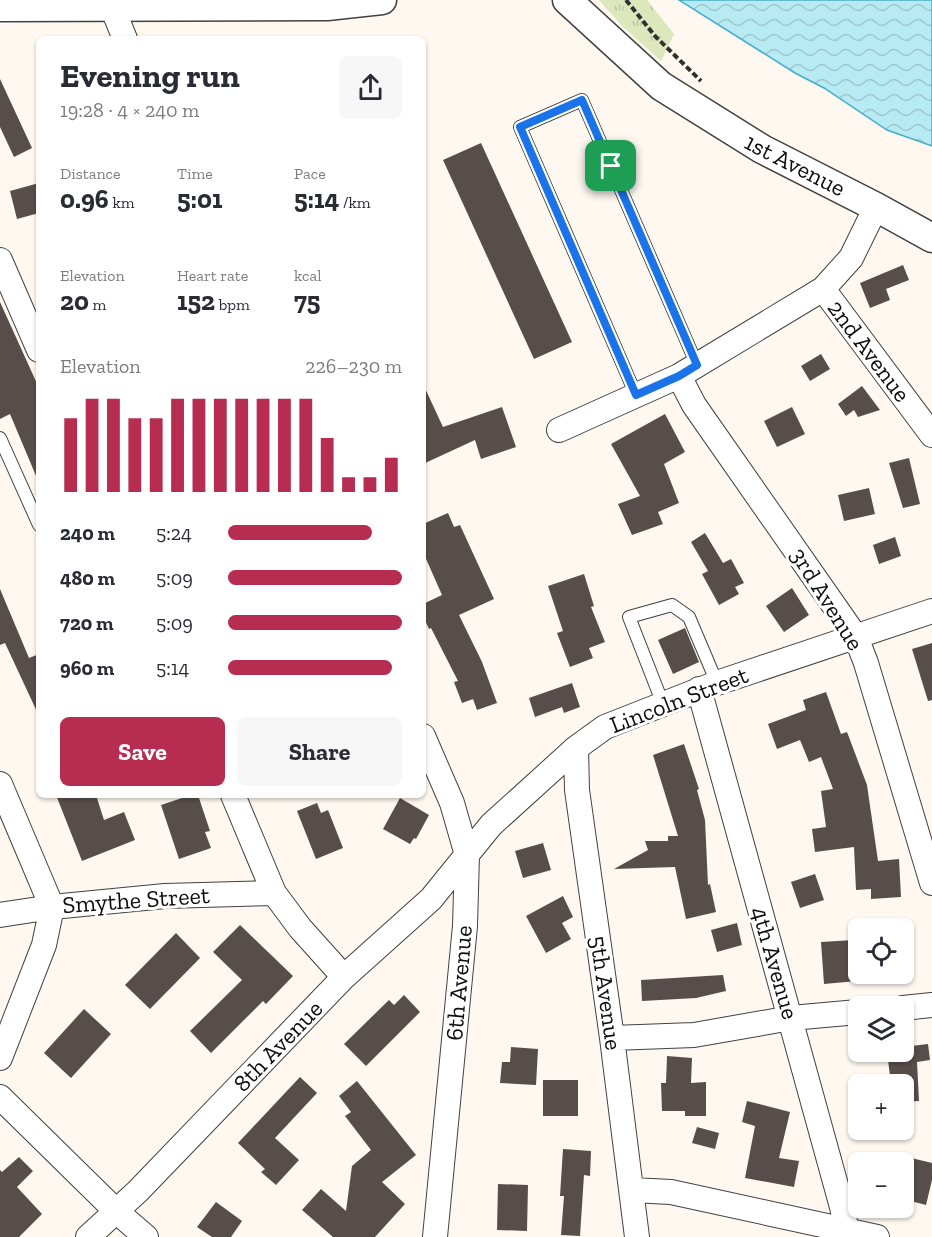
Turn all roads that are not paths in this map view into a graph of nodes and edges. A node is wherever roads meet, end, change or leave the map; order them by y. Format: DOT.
graph roads {
  1 [pos="382,0"];
  2 [pos="567,0"];
  3 [pos="0,7"];
  4 [pos="112,7"];
  5 [pos="124,36"];
  6 [pos="876,207"];
  7 [pos="932,238"];
  8 [pos="0,260"];
  9 [pos="823,289"];
  10 [pos="36,343"];
  11 [pos="688,370"];
  12 [pos="636,395"];
  13 [pos="559,430"];
  14 [pos="932,435"];
  15 [pos="0,438"];
  16 [pos="36,518"];
  17 [pos="932,611"];
  18 [pos="856,638"];
  19 [pos="708,686"];
  20 [pos="663,704"];
  21 [pos="426,743"];
  22 [pos="576,748"];
  23 [pos="0,784"];
  24 [pos="234,798"];
  25 [pos="466,855"];
  26 [pos="932,883"];
  27 [pos="274,893"];
  28 [pos="52,907"];
  29 [pos="0,915"];
  30 [pos="344,977"];
  31 [pos="932,1005"];
  32 [pos="914,1007"];
  33 [pos="848,1013"];
  34 [pos="791,1018"];
  35 [pos="612,1038"];
  36 [pos="0,1058"];
  37 [pos="0,1097"];
  38 [pos="632,1190"];
  39 [pos="116,1211"];
  40 [pos="848,1234"];
  41 [pos="88,1237"];
  42 [pos="146,1237"];
  43 [pos="435,1237"];
  44 [pos="637,1237"];
  45 [pos="877,1237"];
  1 -- 4 [label="street"];
  2 -- 6 [label="street, 1st Avenue"];
  3 -- 4 [label="street"];
  4 -- 5 [label="street"];
  6 -- 7 [label="street, 1st Avenue"];
  6 -- 9 [label="street, 2nd Avenue"];
  8 -- 10 [label="street"];
  9 -- 11 [label="street"];
  9 -- 14 [label="street, 2nd Avenue"];
  11 -- 12 [label="street"];
  11 -- 12 [label="lane"];
  11 -- 18 [label="street, 3rd Avenue"];
  12 -- 13 [label="street"];
  15 -- 16 [label="lane"];
  17 -- 18 [label="street, Lincoln Street"];
  18 -- 19 [label="street, Lincoln Street"];
  18 -- 26 [label="street, 3rd Avenue"];
  19 -- 20 [label="street, Lincoln Street"];
  19 -- 20 [label="lane"];
  19 -- 34 [label="street, 4th Avenue"];
  20 -- 22 [label="street, Lincoln Street"];
  21 -- 25 [label="street, 6th Avenue"];
  22 -- 25 [label="street, Lincoln Street"];
  22 -- 35 [label="street, 5th Avenue"];
  23 -- 28 [label="street"];
  24 -- 27 [label="street"];
  25 -- 30 [label="street, 8th Avenue"];
  25 -- 43 [label="street, 6th Avenue"];
  27 -- 28 [label="street, Smythe Street"];
  27 -- 30 [label="street"];
  28 -- 29 [label="street, Smythe Street"];
  28 -- 36 [label="street"];
  30 -- 39 [label="street, 8th Avenue"];
  31 -- 32 [label="street"];
  33 -- 34 [label="street"];
  34 -- 35 [label="street"];
  34 -- 40 [label="street, 4th Avenue"];
  35 -- 38 [label="street, 5th Avenue"];
  37 -- 39 [label="street"];
  38 -- 40 [label="street"];
  38 -- 44 [label="street, 5th Avenue"];
  39 -- 41 [label="street, 8th Avenue"];
  39 -- 42 [label="street"];
  40 -- 45 [label="street"];
}
